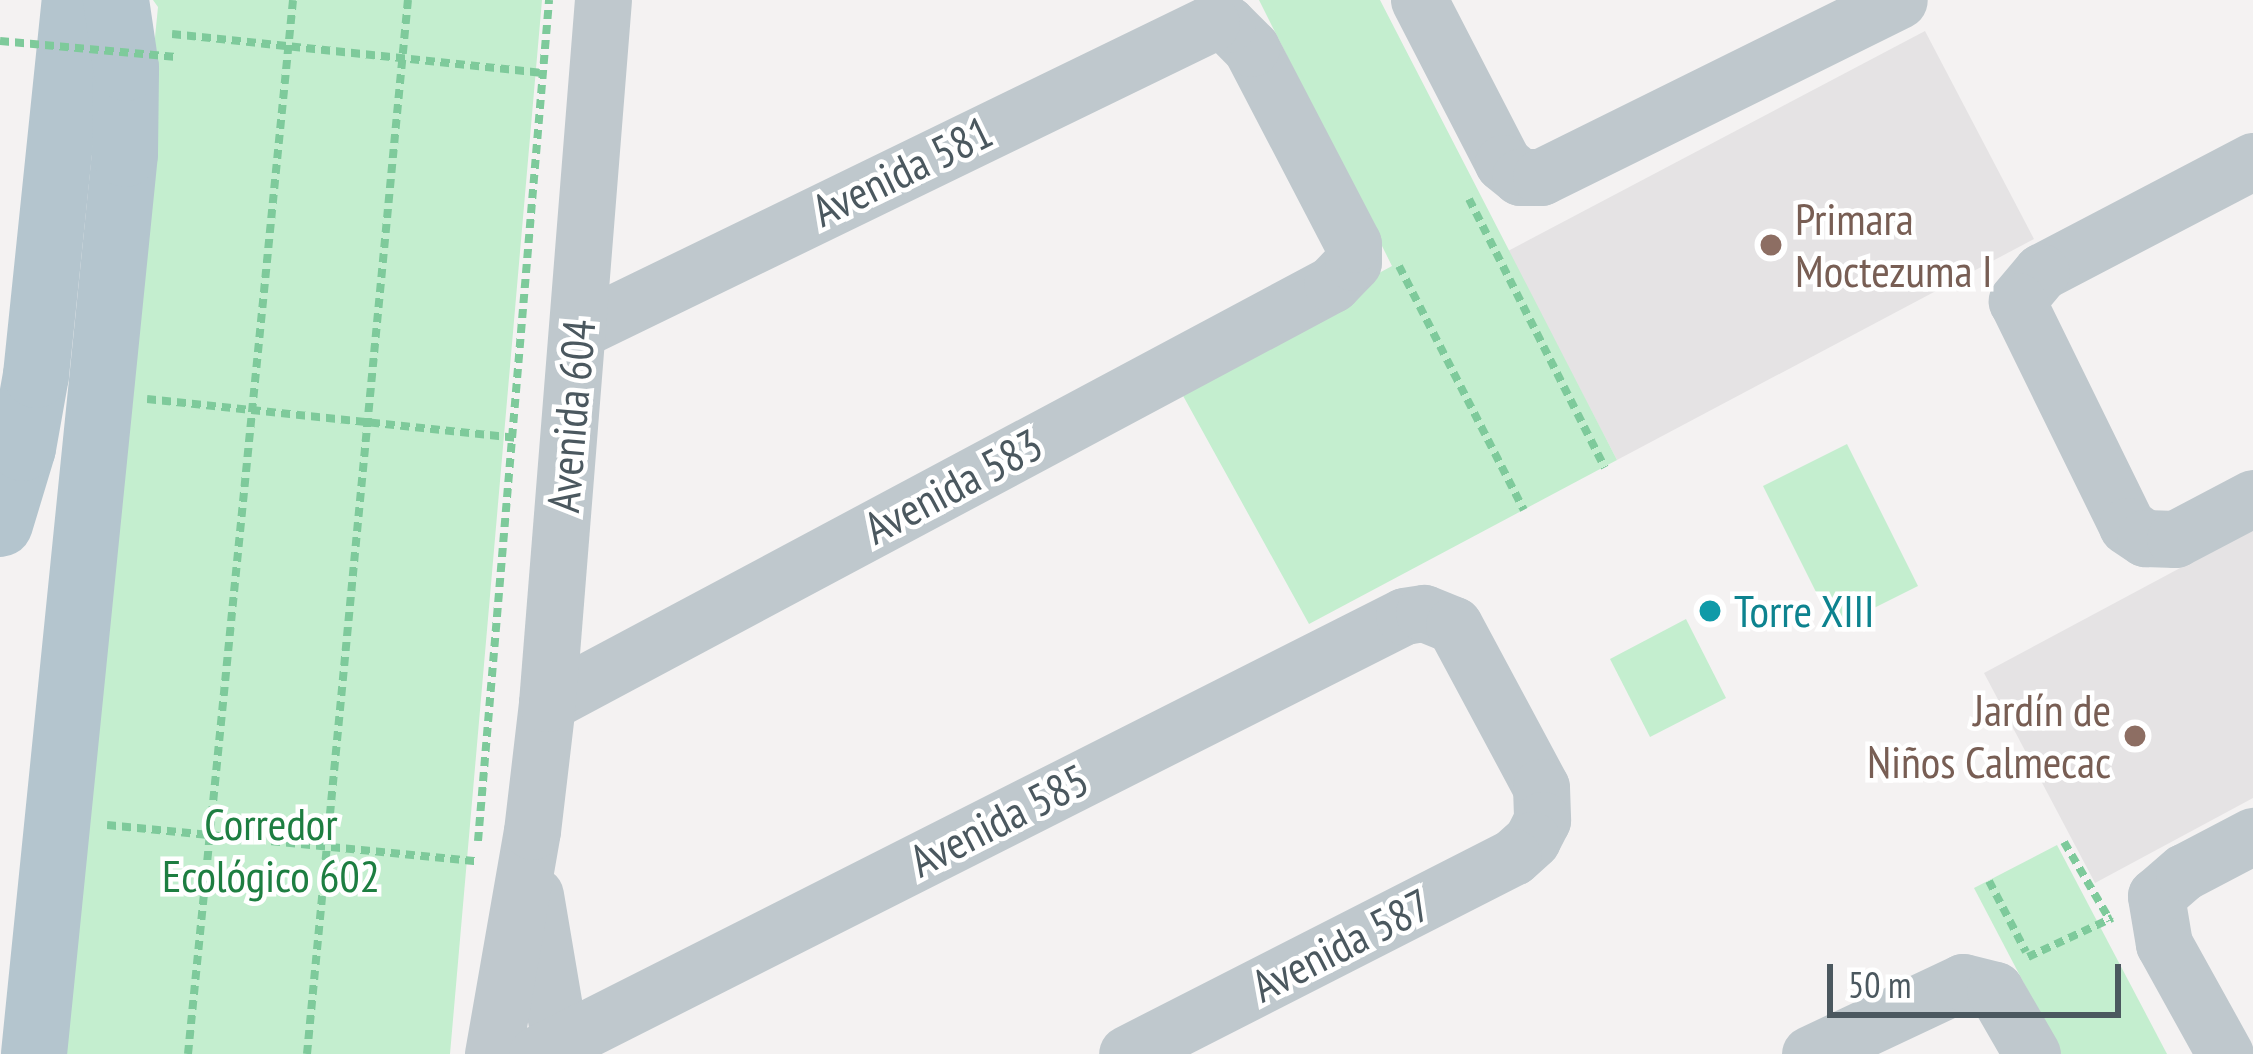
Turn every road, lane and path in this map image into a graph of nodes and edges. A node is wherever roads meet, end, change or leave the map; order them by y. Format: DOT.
graph roads {
  1 [pos="37,0"];
  2 [pos="293,0"];
  3 [pos="408,0"];
  4 [pos="549,0"];
  5 [pos="603,0"];
  6 [pos="1419,0"];
  7 [pos="1899,0"];
  8 [pos="122,22"];
  9 [pos="0,41"];
  10 [pos="289,47"];
  11 [pos="402,61"];
  12 [pos="540,73"];
  13 [pos="2253,161"];
  14 [pos="1493,185"];
  15 [pos="1353,262"];
  16 [pos="579,330"];
  17 [pos="0,346"];
  18 [pos="132,398"];
  19 [pos="252,410"];
  20 [pos="368,424"];
  21 [pos="515,438"];
  22 [pos="1606,467"];
  23 [pos="2253,498"];
  24 [pos="0,524"];
  25 [pos="547,703"];
  26 [pos="57,820"];
  27 [pos="1542,820"];
  28 [pos="532,831"];
  29 [pos="210,833"];
  30 [pos="2253,836"];
  31 [pos="328,843"];
  32 [pos="476,862"];
  33 [pos="474,884"];
  34 [pos="2156,896"];
  35 [pos="1981,982"];
  36 [pos="552,1050"];
  37 [pos="34,1054"];
  38 [pos="188,1054"];
  39 [pos="307,1054"];
  40 [pos="493,1054"];
  41 [pos="1127,1054"];
  42 [pos="1810,1054"];
  43 [pos="2032,1054"];
  44 [pos="2225,1054"];
  1 -- 17 [label="main road"];
  2 -- 10 [label="path"];
  3 -- 11 [label="path"];
  4 -- 12 [label="path"];
  5 -- 16 [label="street, Avenida 604"];
  6 -- 14 [label="street"];
  7 -- 14 [label="street"];
  8 -- 9 [label="path, bridge"];
  8 -- 10 [label="path"];
  8 -- 24 [label="main road"];
  8 -- 26 [label="main road"];
  10 -- 11 [label="path"];
  10 -- 19 [label="path"];
  11 -- 12 [label="path"];
  11 -- 20 [label="path"];
  12 -- 21 [label="path"];
  13 -- 23 [label="street"];
  14 -- 22 [label="path"];
  15 -- 16 [label="street, Avenida 581"];
  15 -- 25 [label="street, Avenida 583"];
  16 -- 25 [label="street, Avenida 604"];
  18 -- 19 [label="path"];
  19 -- 20 [label="path"];
  19 -- 29 [label="path"];
  20 -- 21 [label="path"];
  20 -- 31 [label="path"];
  21 -- 32 [label="path"];
  25 -- 28 [label="street, Avenida 604"];
  26 -- 29 [label="path"];
  26 -- 37 [label="main road"];
  27 -- 36 [label="street, Avenida 585"];
  27 -- 41 [label="street, Avenida 587"];
  28 -- 36 [label="street, Avenida 604"];
  28 -- 40 [label="street, Avenida 604"];
  29 -- 31 [label="path"];
  29 -- 38 [label="path"];
  30 -- 34 [label="street"];
  31 -- 32 [label="path"];
  31 -- 39 [label="path"];
  32 -- 33 [label="path"];
  34 -- 35 [label="path"];
  34 -- 44 [label="street"];
  35 -- 42 [label="street"];
  35 -- 43 [label="street"];
}
